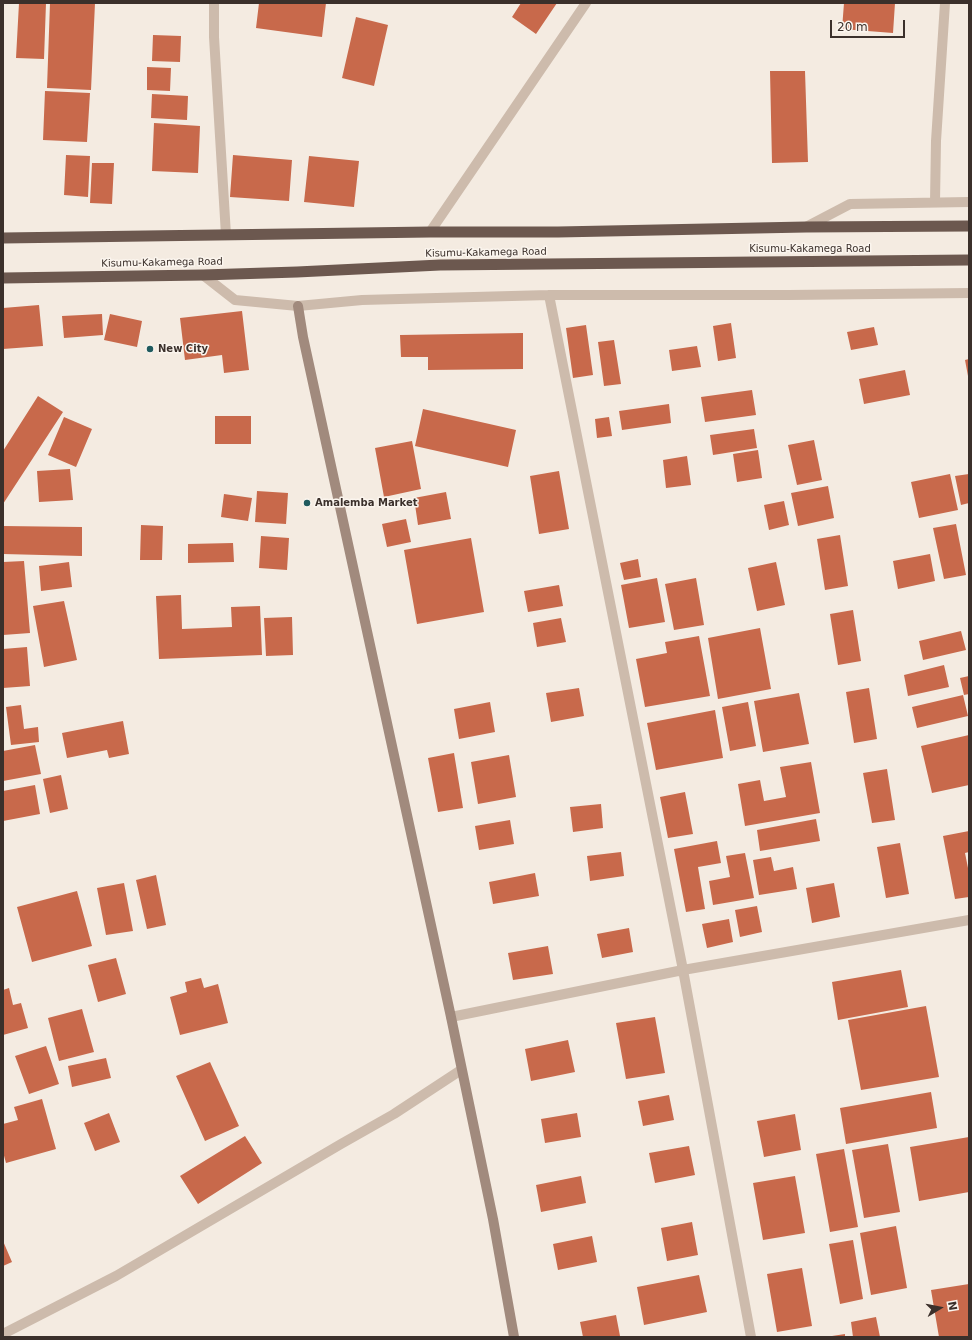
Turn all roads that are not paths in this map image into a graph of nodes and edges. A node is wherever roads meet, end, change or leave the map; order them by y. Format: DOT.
graph roads {
  1 [pos="214,3"];
  2 [pos="586,3"];
  3 [pos="944,3"];
  4 [pos="935,202"];
  5 [pos="969,202"];
  6 [pos="969,226"];
  7 [pos="806,227"];
  8 [pos="430,232"];
  9 [pos="226,235"];
  10 [pos="3,238"];
  11 [pos="969,260"];
  12 [pos="203,275"];
  13 [pos="3,278"];
  14 [pos="969,293"];
  15 [pos="549,295"];
  16 [pos="298,306"];
  17 [pos="969,920"];
  18 [pos="683,970"];
  19 [pos="451,1017"];
  20 [pos="461,1070"];
  21 [pos="3,1334"];
  22 [pos="514,1337"];
  23 [pos="751,1337"];
  1 -- 9 [label="street"];
  2 -- 8 [label="street"];
  3 -- 4 [label="street"];
  4 -- 5 [label="street"];
  4 -- 7 [label="street"];
  6 -- 7 [label="highway, Kisumu-Kakamega Road"];
  7 -- 8 [label="highway, Kisumu-Kakamega Road"];
  8 -- 9 [label="highway, Kisumu-Kakamega Road"];
  9 -- 10 [label="highway, Kisumu-Kakamega Road"];
  11 -- 12 [label="highway, Kisumu-Kakamega Road"];
  12 -- 13 [label="highway, Kisumu-Kakamega Road"];
  12 -- 16 [label="street"];
  14 -- 15 [label="street"];
  15 -- 16 [label="street"];
  15 -- 18 [label="street"];
  16 -- 19 [label="main road"];
  17 -- 18 [label="street"];
  18 -- 19 [label="street"];
  18 -- 23 [label="street"];
  19 -- 20 [label="main road"];
  20 -- 21 [label="street"];
  20 -- 22 [label="main road"];
}
